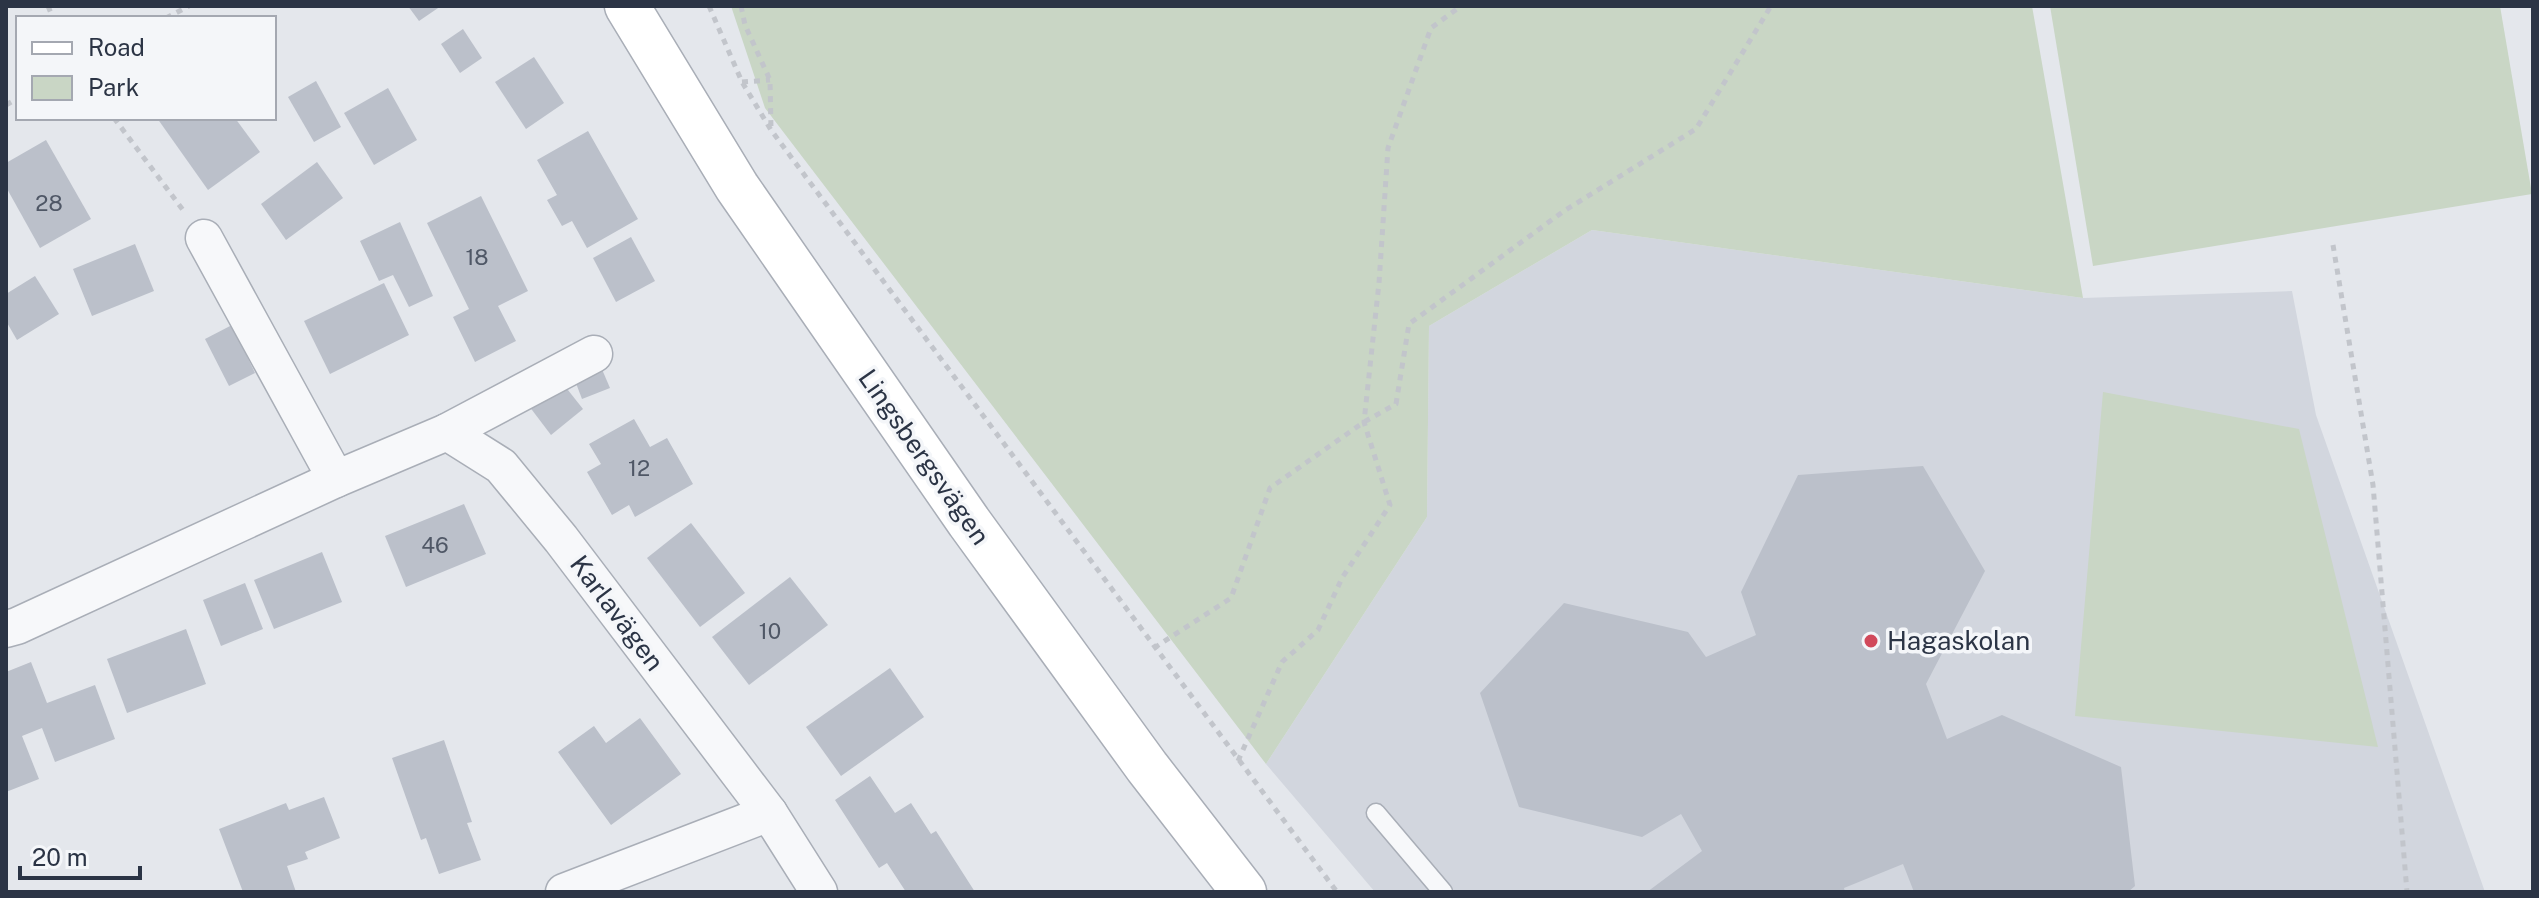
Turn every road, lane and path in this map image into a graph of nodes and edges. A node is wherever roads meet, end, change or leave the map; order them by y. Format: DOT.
graph roads {
  1 [pos="189,6"];
  2 [pos="627,6"];
  3 [pos="709,6"];
  4 [pos="741,6"];
  5 [pos="1461,6"];
  6 [pos="1771,6"];
  7 [pos="170,16"];
  8 [pos="770,80"];
  9 [pos="742,82"];
  10 [pos="116,120"];
  11 [pos="771,130"];
  12 [pos="204,238"];
  13 [pos="2333,245"];
  14 [pos="594,354"];
  15 [pos="1364,422"];
  16 [pos="447,432"];
  17 [pos="336,479"];
  18 [pos="11,628"];
  19 [pos="1154,648"];
  20 [pos="1238,761"];
  21 [pos="769,813"];
  22 [pos="1376,813"];
  23 [pos="564,892"];
  24 [pos="819,892"];
  25 [pos="1244,892"];
  26 [pos="1337,892"];
  27 [pos="1443,892"];
  28 [pos="2407,892"];
  1 -- 7 [label="path"];
  2 -- 25 [label="street, Lingsbergsvägen"];
  3 -- 9 [label="path"];
  4 -- 8 [label="path"];
  5 -- 15 [label="path"];
  6 -- 15 [label="path"];
  8 -- 9 [label="path"];
  8 -- 11 [label="path"];
  9 -- 11 [label="path"];
  10 -- 12 [label="path"];
  11 -- 19 [label="path"];
  12 -- 17 [label="street"];
  13 -- 28 [label="path"];
  14 -- 16 [label="street"];
  15 -- 19 [label="path"];
  15 -- 20 [label="path"];
  16 -- 17 [label="street"];
  16 -- 21 [label="street, Karlavägen"];
  17 -- 18 [label="street"];
  19 -- 20 [label="path"];
  20 -- 26 [label="path"];
  21 -- 23 [label="street"];
  21 -- 24 [label="street, Karlavägen"];
  22 -- 27 [label="lane"];
}
